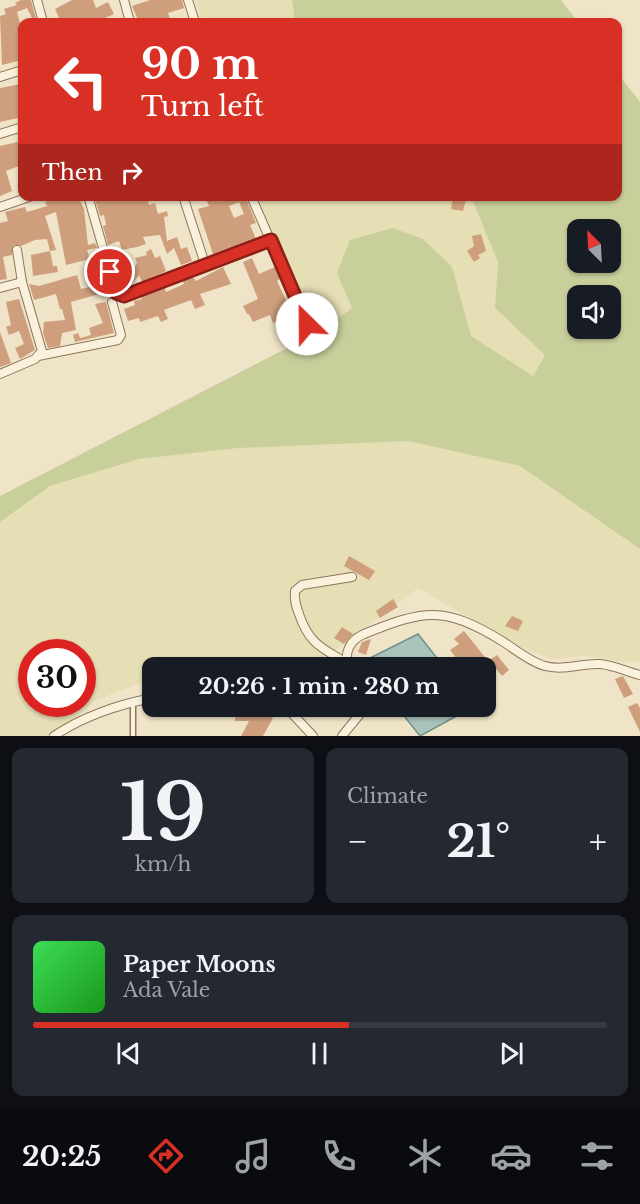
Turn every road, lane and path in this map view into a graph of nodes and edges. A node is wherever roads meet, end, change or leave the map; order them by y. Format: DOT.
graph roads {
  1 [pos="37,0"];
  2 [pos="124,0"];
  3 [pos="188,0"];
  4 [pos="42,18"];
  5 [pos="129,18"];
  6 [pos="194,18"];
  7 [pos="18,71"];
  8 [pos="0,77"];
  9 [pos="18,128"];
  10 [pos="0,134"];
  11 [pos="18,201"];
  12 [pos="90,201"];
  13 [pos="185,201"];
  14 [pos="253,201"];
  15 [pos="0,207"];
  16 [pos="271,240"];
  17 [pos="17,249"];
  18 [pos="205,264"];
  19 [pos="22,282"];
  20 [pos="0,288"];
  21 [pos="112,303"];
  22 [pos="307,324"];
  23 [pos="38,356"];
  24 [pos="0,374"];
  25 [pos="352,577"];
  26 [pos="335,657"];
  27 [pos="346,657"];
  28 [pos="640,675"];
  29 [pos="142,700"];
  30 [pos="133,702"];
  31 [pos="295,717"];
  32 [pos="358,717"];
  33 [pos="54,736"];
  34 [pos="133,736"];
  35 [pos="313,736"];
  36 [pos="342,736"];
  1 -- 4 [label="street"];
  2 -- 5 [label="street"];
  3 -- 6 [label="street"];
  7 -- 8 [label="street"];
  9 -- 10 [label="street"];
  11 -- 15 [label="street"];
  12 -- 18 [label="street"];
  13 -- 18 [label="street"];
  14 -- 16 [label="street"];
  16 -- 18 [label="street"];
  16 -- 22 [label="street"];
  17 -- 19 [label="street"];
  19 -- 20 [label="street"];
  19 -- 23 [label="street"];
  21 -- 23 [label="street"];
  23 -- 24 [label="street"];
  25 -- 26 [label="street"];
  27 -- 28 [label="street"];
  29 -- 30 [label="street"];
  30 -- 33 [label="street"];
  30 -- 34 [label="lane"];
  31 -- 35 [label="street"];
  32 -- 36 [label="street"];
}
